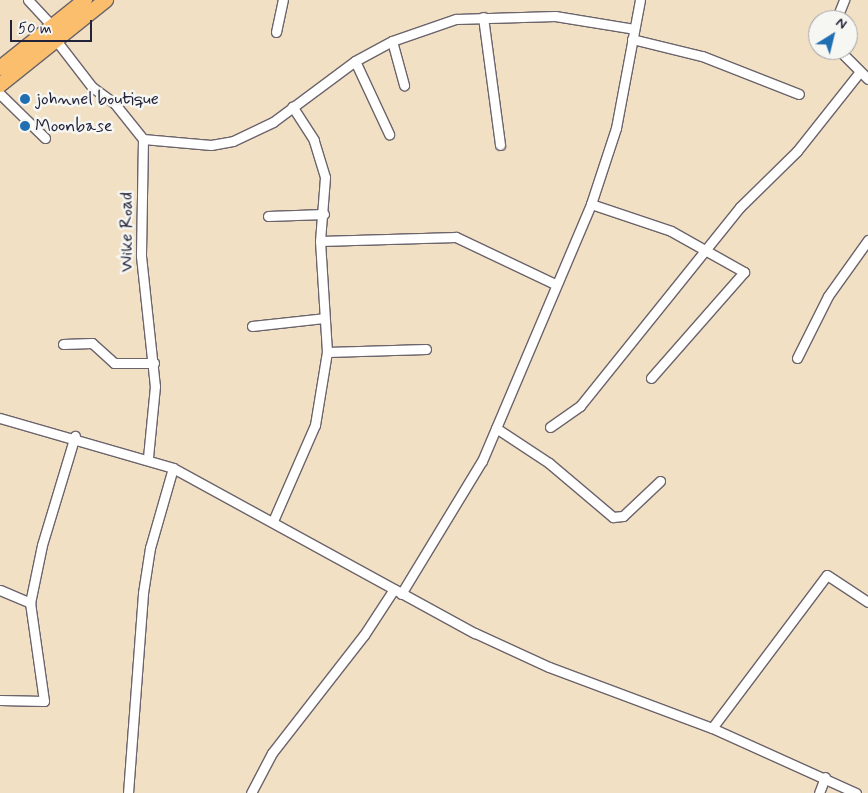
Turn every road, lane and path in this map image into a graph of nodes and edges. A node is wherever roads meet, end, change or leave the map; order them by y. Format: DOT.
graph roads {
  1 [pos="28,0"];
  2 [pos="84,0"];
  3 [pos="106,0"];
  4 [pos="283,0"];
  5 [pos="640,0"];
  6 [pos="483,17"];
  7 [pos="634,29"];
  8 [pos="53,32"];
  9 [pos="276,32"];
  10 [pos="632,39"];
  11 [pos="392,42"];
  12 [pos="847,60"];
  13 [pos="355,61"];
  14 [pos="0,68"];
  15 [pos="858,74"];
  16 [pos="868,78"];
  17 [pos="0,85"];
  18 [pos="404,85"];
  19 [pos="0,94"];
  20 [pos="799,94"];
  21 [pos="292,106"];
  22 [pos="389,134"];
  23 [pos="45,138"];
  24 [pos="143,138"];
  25 [pos="500,145"];
  26 [pos="591,204"];
  27 [pos="324,214"];
  28 [pos="268,216"];
  29 [pos="868,240"];
  30 [pos="320,241"];
  31 [pos="707,248"];
  32 [pos="555,284"];
  33 [pos="324,318"];
  34 [pos="252,326"];
  35 [pos="63,344"];
  36 [pos="426,349"];
  37 [pos="328,352"];
  38 [pos="797,358"];
  39 [pos="154,364"];
  40 [pos="651,378"];
  41 [pos="0,418"];
  42 [pos="550,427"];
  43 [pos="496,428"];
  44 [pos="75,436"];
  45 [pos="148,458"];
  46 [pos="172,468"];
  47 [pos="660,481"];
  48 [pos="273,521"];
  49 [pos="0,590"];
  50 [pos="398,592"];
  51 [pos="868,602"];
  52 [pos="30,603"];
  53 [pos="0,700"];
  54 [pos="712,728"];
  55 [pos="825,777"];
  56 [pos="128,793"];
  57 [pos="251,793"];
  58 [pos="819,793"];
  59 [pos="856,793"];
  1 -- 8 [label="street"];
  2 -- 8 [label="main road"];
  3 -- 8 [label="main road"];
  4 -- 9 [label="street"];
  5 -- 7 [label="street"];
  6 -- 7 [label="street"];
  6 -- 11 [label="street"];
  6 -- 25 [label="street"];
  7 -- 10 [label="street"];
  8 -- 14 [label="main road"];
  8 -- 17 [label="main road"];
  8 -- 24 [label="street"];
  10 -- 20 [label="street"];
  10 -- 26 [label="street"];
  11 -- 13 [label="street"];
  11 -- 18 [label="street"];
  12 -- 15 [label="street"];
  13 -- 21 [label="street"];
  13 -- 22 [label="street"];
  15 -- 16 [label="street"];
  15 -- 31 [label="street"];
  19 -- 23 [label="street"];
  21 -- 24 [label="street"];
  21 -- 27 [label="street"];
  24 -- 39 [label="street, Wike Road"];
  26 -- 31 [label="street"];
  26 -- 32 [label="street"];
  27 -- 28 [label="street"];
  27 -- 30 [label="street"];
  29 -- 38 [label="street"];
  30 -- 32 [label="street"];
  30 -- 33 [label="street"];
  31 -- 40 [label="street"];
  31 -- 42 [label="street"];
  32 -- 43 [label="street"];
  33 -- 34 [label="street"];
  33 -- 37 [label="street"];
  35 -- 39 [label="street"];
  36 -- 37 [label="street"];
  37 -- 48 [label="street"];
  39 -- 45 [label="street, Wike Road"];
  41 -- 44 [label="street"];
  43 -- 47 [label="street"];
  43 -- 50 [label="street"];
  44 -- 45 [label="street"];
  44 -- 52 [label="street"];
  45 -- 46 [label="street"];
  46 -- 48 [label="street"];
  46 -- 56 [label="street"];
  48 -- 50 [label="street"];
  49 -- 52 [label="street"];
  50 -- 54 [label="street"];
  50 -- 57 [label="street"];
  51 -- 54 [label="street"];
  52 -- 53 [label="street"];
  54 -- 55 [label="street"];
  55 -- 58 [label="street"];
  55 -- 59 [label="street"];
}
